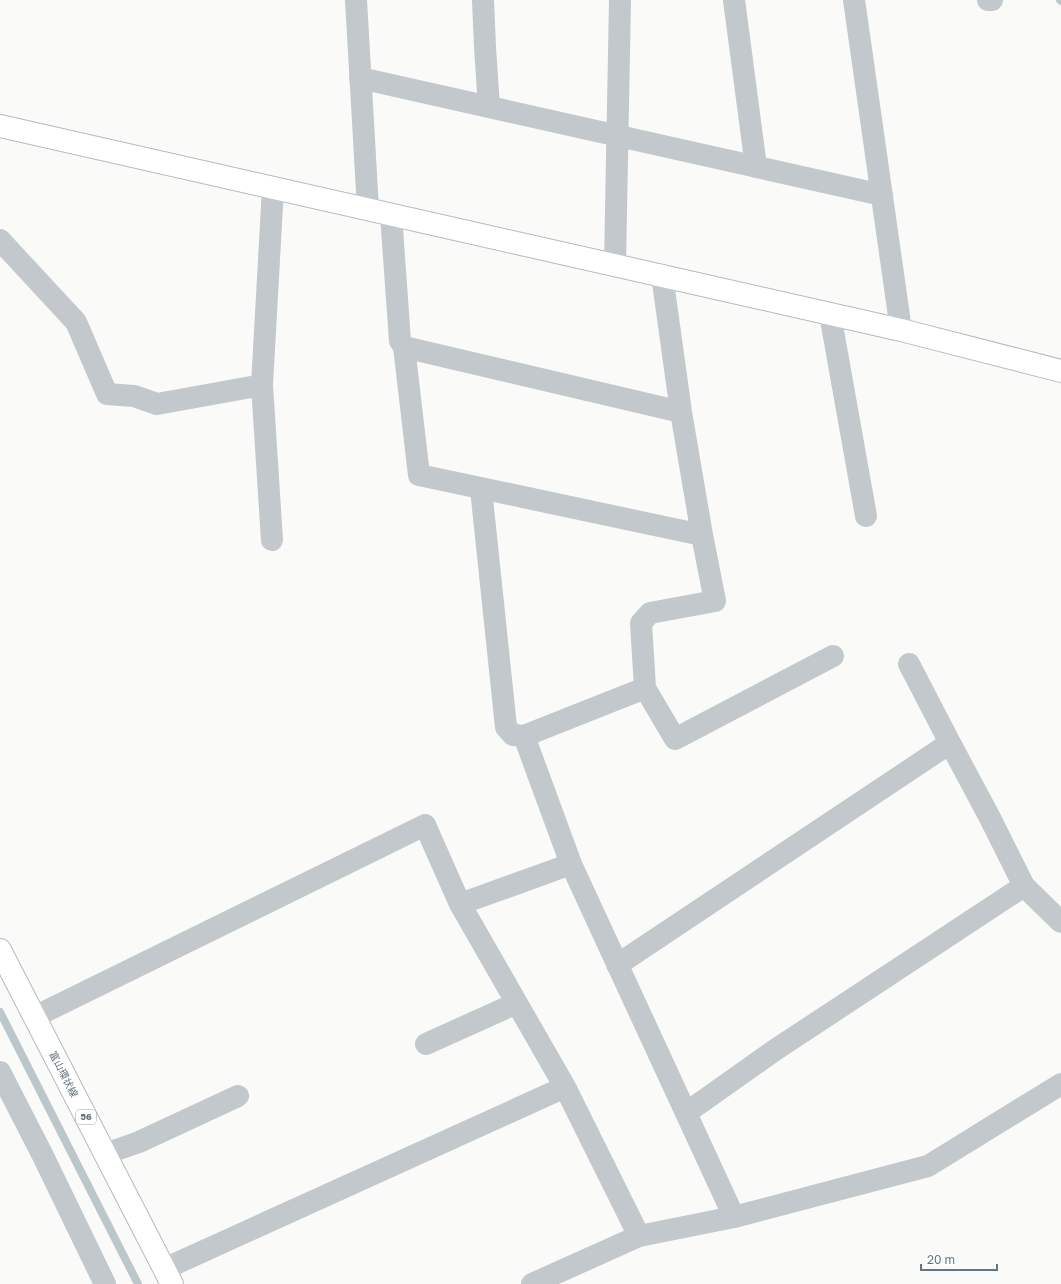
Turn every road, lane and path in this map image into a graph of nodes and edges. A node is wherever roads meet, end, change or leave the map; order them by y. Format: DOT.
graph roads {
  1 [pos="356,0"];
  2 [pos="483,0"];
  3 [pos="620,0"];
  4 [pos="734,0"];
  5 [pos="854,0"];
  6 [pos="988,0"];
  7 [pos="992,0"];
  8 [pos="360,78"];
  9 [pos="490,107"];
  10 [pos="0,126"];
  11 [pos="618,136"];
  12 [pos="756,167"];
  13 [pos="273,188"];
  14 [pos="882,195"];
  15 [pos="368,209"];
  16 [pos="391,215"];
  17 [pos="0,240"];
  18 [pos="615,265"];
  19 [pos="662,275"];
  20 [pos="830,314"];
  21 [pos="901,330"];
  22 [pos="404,347"];
  23 [pos="1061,371"];
  24 [pos="262,385"];
  25 [pos="681,412"];
  26 [pos="481,489"];
  27 [pos="866,516"];
  28 [pos="702,535"];
  29 [pos="272,540"];
  30 [pos="833,656"];
  31 [pos="909,664"];
  32 [pos="645,688"];
  33 [pos="524,736"];
  34 [pos="950,743"];
  35 [pos="571,864"];
  36 [pos="1024,886"];
  37 [pos="460,904"];
  38 [pos="1061,922"];
  39 [pos="0,950"];
  40 [pos="617,965"];
  41 [pos="517,1003"];
  42 [pos="34,1017"];
  43 [pos="426,1044"];
  44 [pos="0,1072"];
  45 [pos="1061,1084"];
  46 [pos="565,1087"];
  47 [pos="238,1096"];
  48 [pos="686,1113"];
  49 [pos="105,1154"];
  50 [pos="734,1217"];
  51 [pos="639,1236"];
  52 [pos="168,1276"];
  53 [pos="105,1284"];
  54 [pos="532,1284"];
  1 -- 8 [label="street"];
  2 -- 9 [label="street"];
  3 -- 11 [label="street"];
  4 -- 12 [label="street"];
  5 -- 14 [label="street"];
  6 -- 7 [label="street"];
  8 -- 9 [label="street"];
  8 -- 15 [label="street"];
  9 -- 11 [label="street"];
  10 -- 13 [label="street"];
  11 -- 12 [label="street"];
  11 -- 18 [label="street"];
  12 -- 14 [label="street"];
  13 -- 15 [label="street"];
  13 -- 24 [label="street"];
  14 -- 21 [label="street"];
  15 -- 16 [label="street"];
  16 -- 18 [label="street"];
  16 -- 22 [label="street"];
  17 -- 24 [label="street"];
  18 -- 19 [label="street"];
  19 -- 20 [label="street"];
  19 -- 25 [label="street"];
  20 -- 21 [label="street"];
  20 -- 27 [label="street"];
  21 -- 23 [label="street"];
  22 -- 25 [label="street"];
  22 -- 26 [label="street"];
  24 -- 29 [label="street"];
  25 -- 28 [label="street"];
  26 -- 28 [label="street"];
  26 -- 33 [label="street"];
  28 -- 32 [label="street"];
  30 -- 32 [label="street"];
  31 -- 34 [label="street"];
  32 -- 33 [label="street"];
  33 -- 35 [label="street"];
  34 -- 36 [label="street"];
  34 -- 40 [label="street"];
  35 -- 37 [label="street"];
  35 -- 40 [label="street"];
  36 -- 38 [label="street"];
  36 -- 48 [label="street"];
  37 -- 41 [label="street"];
  37 -- 42 [label="street"];
  39 -- 42 [label="street, 富山環状線 / 56"];
  40 -- 48 [label="street"];
  41 -- 43 [label="street"];
  41 -- 46 [label="street"];
  42 -- 49 [label="street, 富山環状線 / 56"];
  44 -- 53 [label="street"];
  45 -- 50 [label="street"];
  46 -- 51 [label="street"];
  46 -- 52 [label="street"];
  47 -- 49 [label="street"];
  48 -- 50 [label="street"];
  49 -- 52 [label="street, 富山環状線 / 56"];
  50 -- 51 [label="street"];
  51 -- 54 [label="street"];
}
